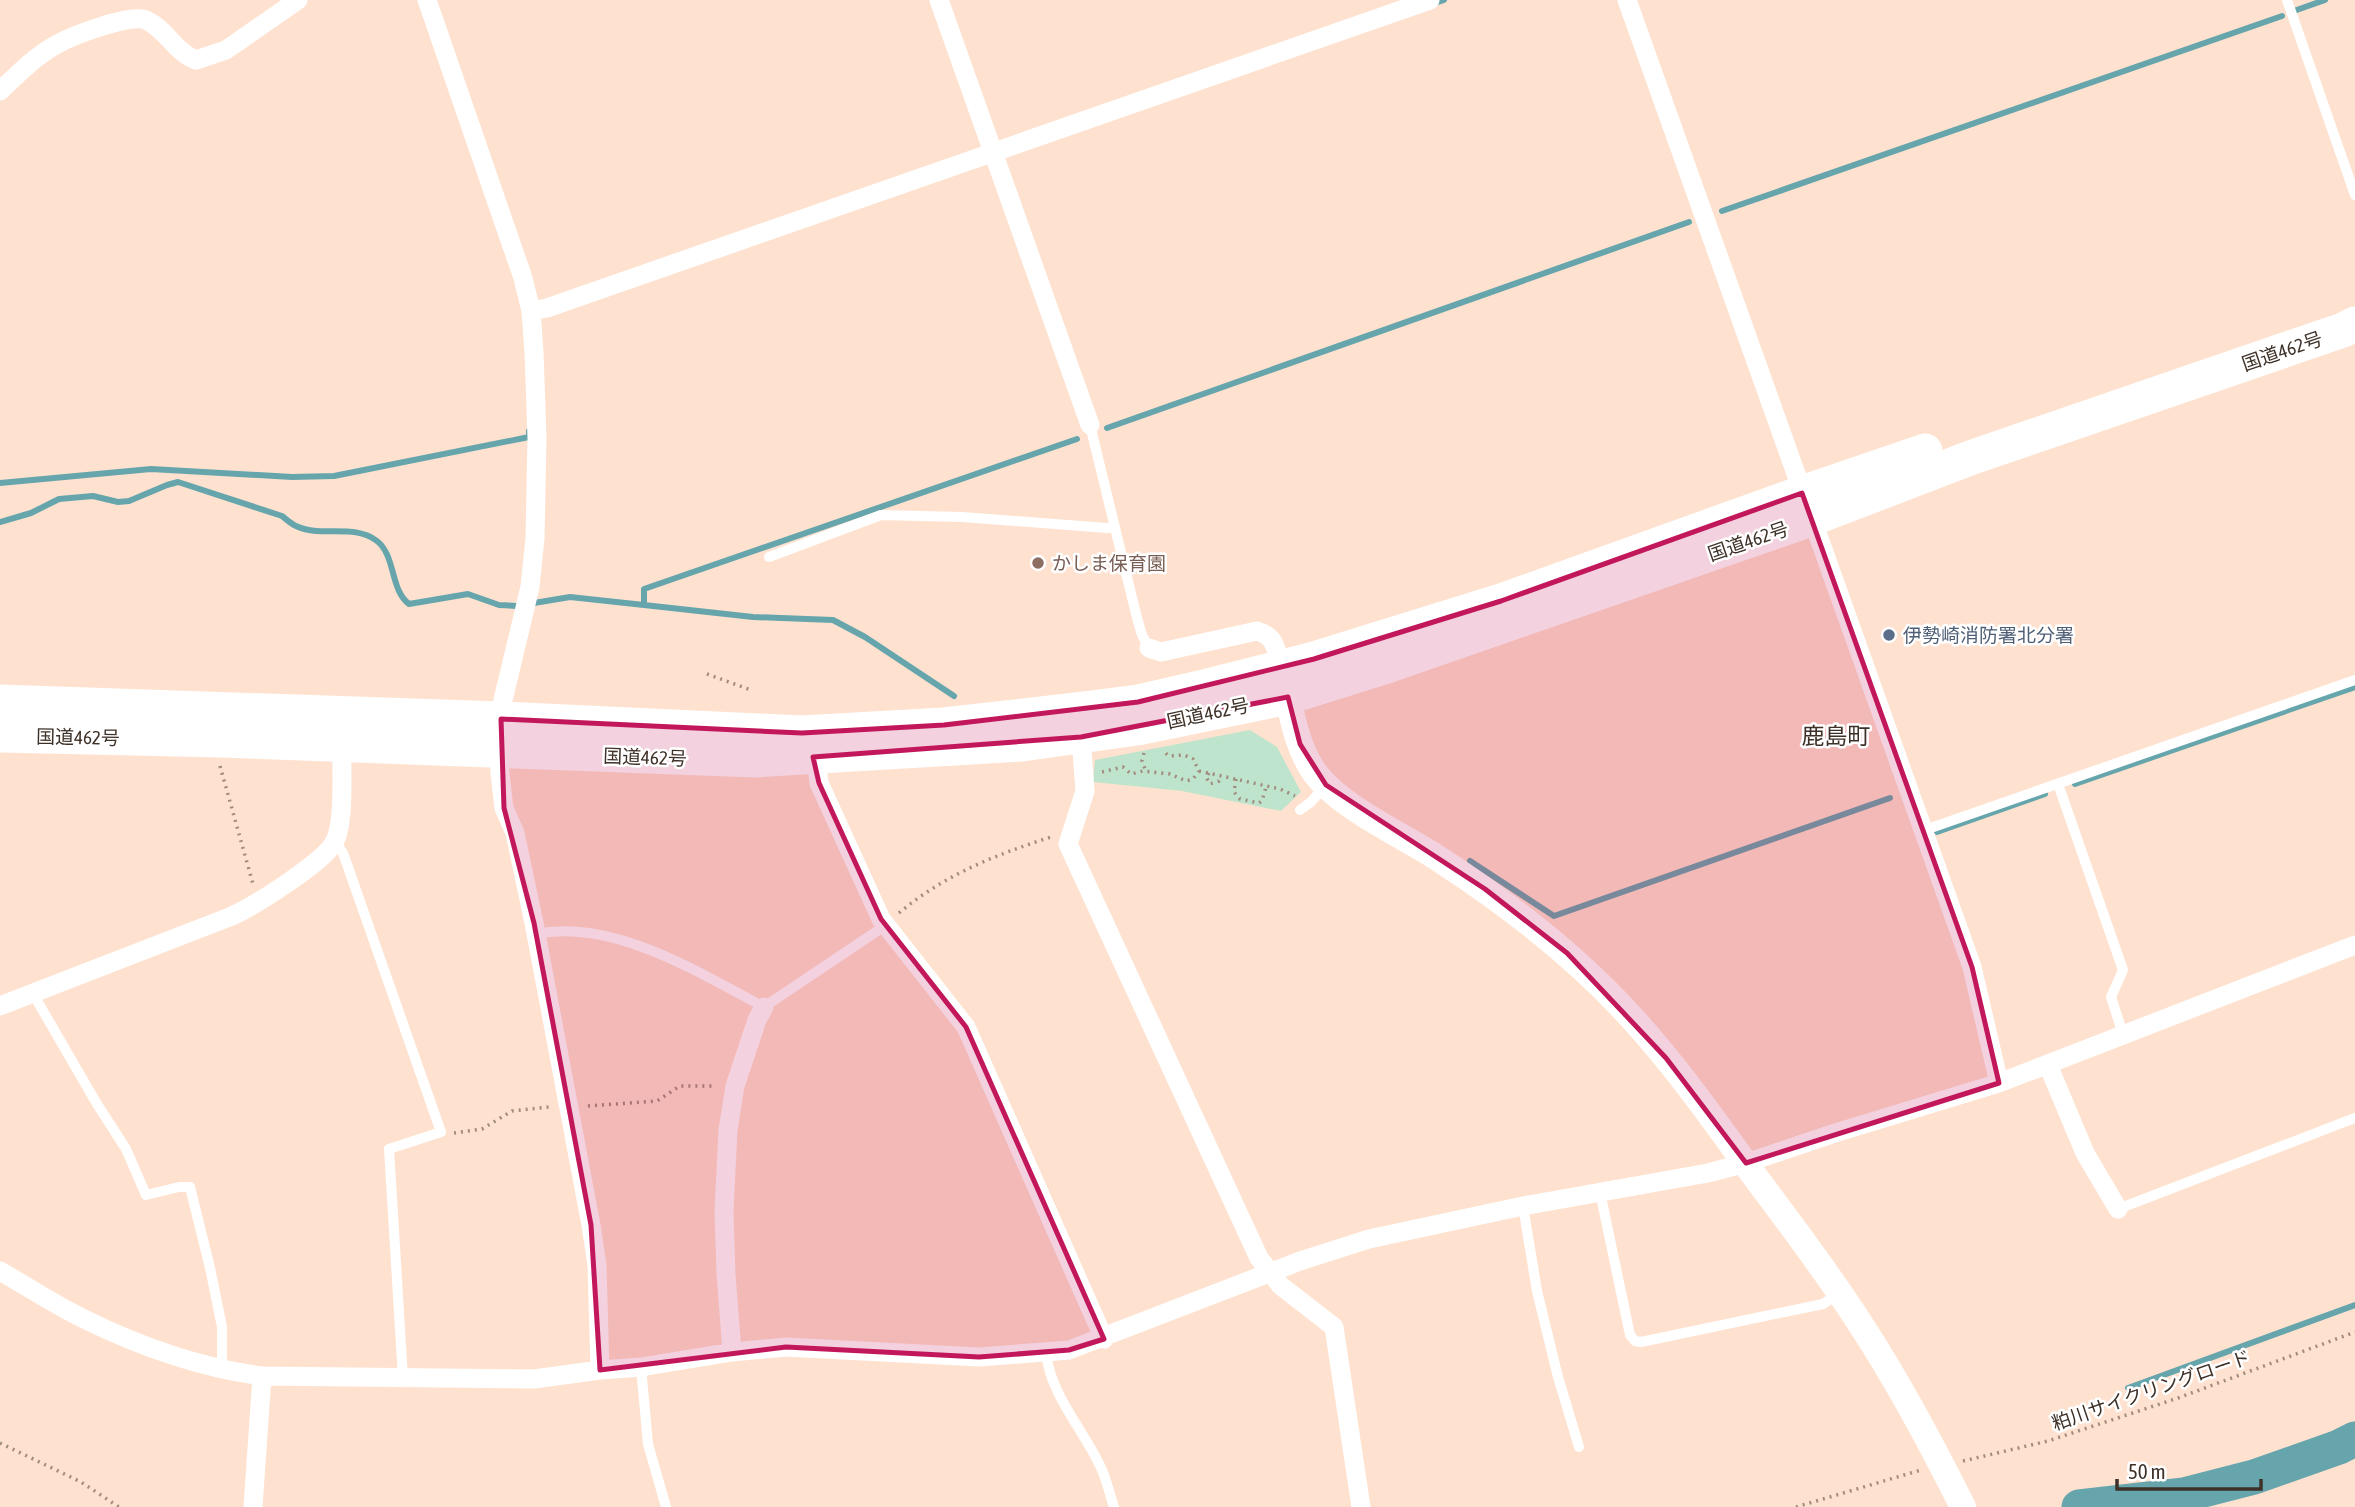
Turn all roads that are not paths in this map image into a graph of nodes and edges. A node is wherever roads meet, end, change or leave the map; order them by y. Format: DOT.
graph roads {
  1 [pos="298,0"];
  2 [pos="427,0"];
  3 [pos="939,0"];
  4 [pos="1430,0"];
  5 [pos="1627,0"];
  6 [pos="2287,0"];
  7 [pos="0,91"];
  8 [pos="992,152"];
  9 [pos="2355,195"];
  10 [pos="2355,310"];
  11 [pos="531,311"];
  12 [pos="2355,324"];
  13 [pos="1090,425"];
  14 [pos="1806,506"];
  15 [pos="1115,527"];
  16 [pos="768,557"];
  17 [pos="1149,648"];
  18 [pos="2355,680"];
  19 [pos="1285,683"];
  20 [pos="0,702"];
  21 [pos="0,735"];
  22 [pos="500,735"];
  23 [pos="342,745"];
  24 [pos="1090,750"];
  25 [pos="816,757"];
  26 [pos="2058,784"];
  27 [pos="1326,785"];
  28 [pos="1300,810"];
  29 [pos="1922,831"];
  30 [pos="335,842"];
  31 [pos="886,925"];
  32 [pos="536,934"];
  33 [pos="2355,945"];
  34 [pos="32,992"];
  35 [pos="0,1006"];
  36 [pos="764,1007"];
  37 [pos="2123,1034"];
  38 [pos="2048,1065"];
  39 [pos="1999,1083"];
  40 [pos="2355,1118"];
  41 [pos="1746,1163"];
  42 [pos="1600,1192"];
  43 [pos="1523,1206"];
  44 [pos="2118,1209"];
  45 [pos="0,1271"];
  46 [pos="1270,1273"];
  47 [pos="1840,1293"];
  48 [pos="1104,1339"];
  49 [pos="732,1352"];
  50 [pos="1046,1352"];
  51 [pos="641,1367"];
  52 [pos="222,1370"];
  53 [pos="600,1370"];
  54 [pos="262,1376"];
  55 [pos="402,1378"];
  56 [pos="1579,1447"];
  57 [pos="253,1507"];
  58 [pos="666,1507"];
  59 [pos="1114,1507"];
  60 [pos="1361,1507"];
  61 [pos="1964,1507"];
  1 -- 7 [label="street"];
  2 -- 11 [label="street"];
  3 -- 8 [label="street"];
  4 -- 8 [label="street"];
  5 -- 14 [label="street"];
  6 -- 9 [label="lane"];
  8 -- 11 [label="street"];
  8 -- 13 [label="street"];
  10 -- 14 [label="highway, 国道462号"];
  11 -- 22 [label="street"];
  12 -- 14 [label="highway, 国道462号"];
  13 -- 15 [label="lane"];
  14 -- 19 [label="highway, 国道462号"];
  14 -- 29 [label="street"];
  15 -- 16 [label="lane"];
  15 -- 17 [label="lane"];
  17 -- 19 [label="street"];
  18 -- 26 [label="lane"];
  19 -- 22 [label="highway, 国道462号"];
  19 -- 24 [label="highway, 国道462号"];
  19 -- 27 [label="street"];
  20 -- 22 [label="highway, 国道462号"];
  21 -- 23 [label="highway, 国道462号"];
  22 -- 23 [label="highway, 国道462号"];
  22 -- 25 [label="highway, 国道462号"];
  22 -- 32 [label="street"];
  23 -- 30 [label="street"];
  24 -- 25 [label="highway, 国道462号"];
  24 -- 46 [label="street"];
  25 -- 31 [label="street"];
  26 -- 29 [label="lane"];
  26 -- 37 [label="lane"];
  27 -- 28 [label="lane"];
  27 -- 41 [label="street"];
  29 -- 39 [label="street"];
  30 -- 34 [label="street"];
  30 -- 55 [label="lane"];
  31 -- 36 [label="lane"];
  31 -- 48 [label="street"];
  32 -- 36 [label="lane"];
  32 -- 53 [label="street"];
  33 -- 37 [label="street"];
  34 -- 35 [label="street"];
  34 -- 52 [label="lane"];
  36 -- 49 [label="street"];
  37 -- 38 [label="street"];
  38 -- 39 [label="street"];
  38 -- 44 [label="street"];
  39 -- 41 [label="street"];
  40 -- 44 [label="lane"];
  41 -- 42 [label="street"];
  41 -- 47 [label="street"];
  42 -- 43 [label="street"];
  42 -- 47 [label="lane"];
  43 -- 46 [label="street"];
  43 -- 56 [label="lane"];
  45 -- 52 [label="street"];
  46 -- 48 [label="street"];
  46 -- 60 [label="street"];
  47 -- 61 [label="street"];
  48 -- 50 [label="street"];
  49 -- 50 [label="street"];
  49 -- 51 [label="street"];
  50 -- 59 [label="lane"];
  51 -- 53 [label="street"];
  51 -- 58 [label="lane"];
  52 -- 54 [label="street"];
  53 -- 55 [label="street"];
  54 -- 55 [label="street"];
  54 -- 57 [label="street"];
}
